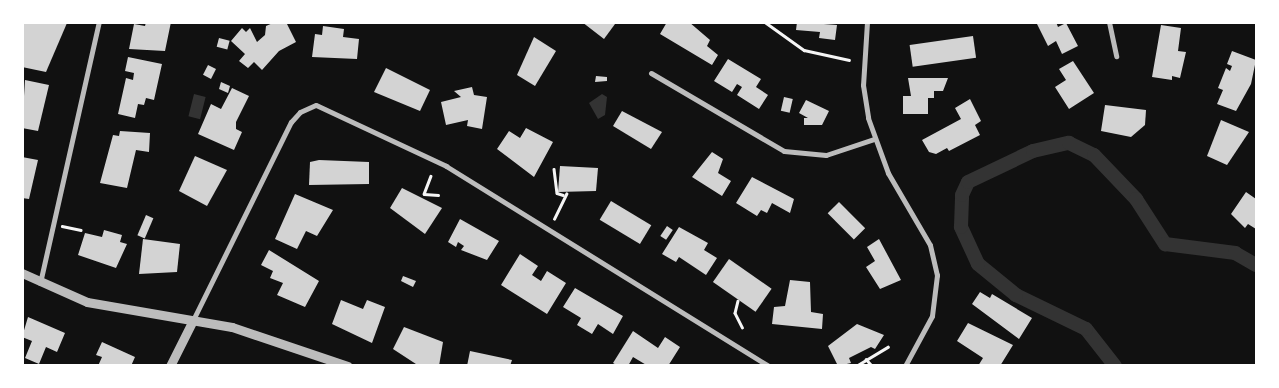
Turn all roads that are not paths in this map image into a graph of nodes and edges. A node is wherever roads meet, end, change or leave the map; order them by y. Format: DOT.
graph roads {
  1 [pos="99,22"];
  2 [pos="867,22"];
  3 [pos="1109,22"];
  4 [pos="1116,56"];
  5 [pos="651,73"];
  6 [pos="874,139"];
  7 [pos="22,273"];
  8 [pos="40,283"];
  9 [pos="193,320"];
  10 [pos="170,366"];
  11 [pos="348,366"];
  12 [pos="769,366"];
  13 [pos="905,366"];
  1 -- 8 [label="street"];
  2 -- 6 [label="street"];
  3 -- 4 [label="street"];
  5 -- 6 [label="street"];
  6 -- 13 [label="street"];
  7 -- 8 [label="street"];
  8 -- 9 [label="street"];
  9 -- 10 [label="street"];
  9 -- 11 [label="street"];
  9 -- 12 [label="street"];
}
